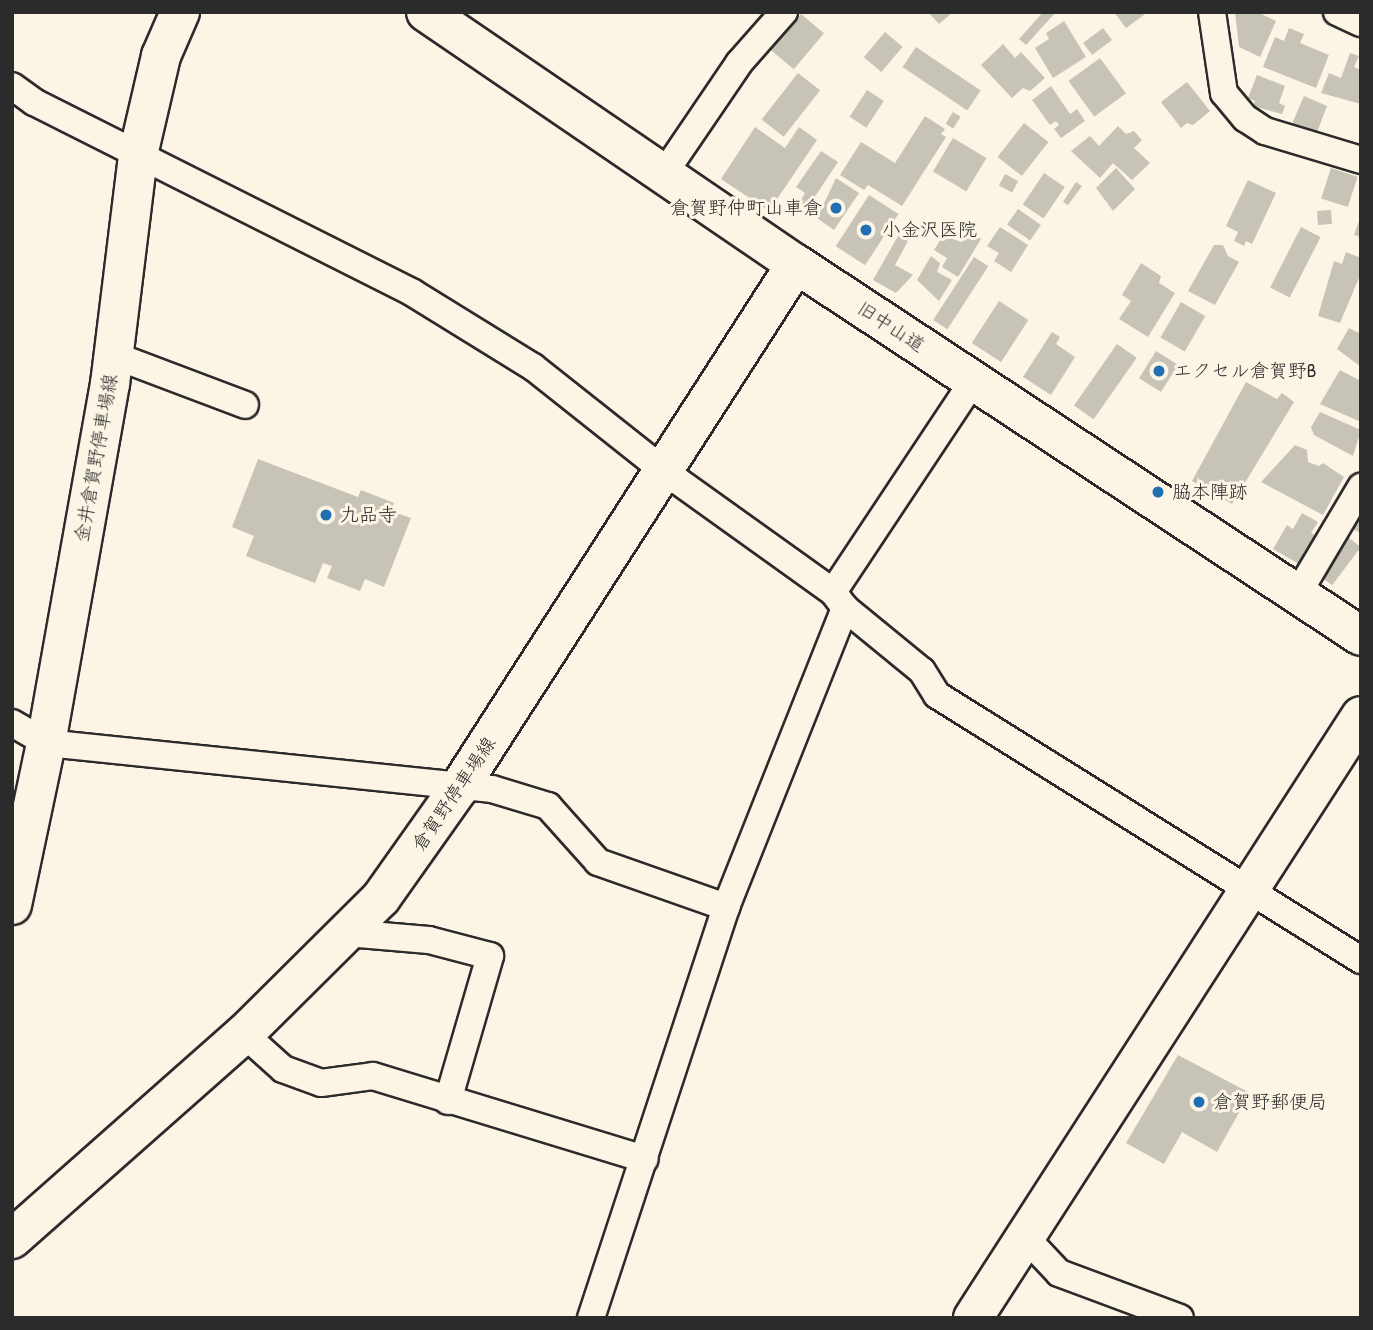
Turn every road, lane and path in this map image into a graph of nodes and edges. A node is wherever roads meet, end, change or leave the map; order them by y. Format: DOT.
graph roads {
  1 [pos="180,12"];
  2 [pos="426,12"];
  3 [pos="784,12"];
  4 [pos="1212,12"];
  5 [pos="1337,12"];
  6 [pos="1361,23"];
  7 [pos="12,86"];
  8 [pos="138,155"];
  9 [pos="1361,160"];
  10 [pos="663,175"];
  11 [pos="796,264"];
  12 [pos="113,355"];
  13 [pos="973,381"];
  14 [pos="246,405"];
  15 [pos="664,471"];
  16 [pos="1361,487"];
  17 [pos="1297,596"];
  18 [pos="839,600"];
  19 [pos="1361,636"];
  20 [pos="1361,716"];
  21 [pos="12,723"];
  22 [pos="46,743"];
  23 [pos="459,788"];
  24 [pos="1252,891"];
  25 [pos="12,905"];
  26 [pos="726,907"];
  27 [pos="347,933"];
  28 [pos="1361,960"];
  29 [pos="244,1034"];
  30 [pos="448,1101"];
  31 [pos="645,1159"];
  32 [pos="1026,1238"];
  33 [pos="12,1239"];
  34 [pos="591,1318"];
  35 [pos="973,1318"];
  36 [pos="1180,1318"];
  1 -- 8 [label="main road, 金井倉賀野停車場線"];
  2 -- 10 [label="main road, 旧中山道"];
  3 -- 10 [label="street"];
  4 -- 9 [label="street"];
  5 -- 6 [label="street"];
  7 -- 8 [label="street"];
  8 -- 12 [label="main road, 金井倉賀野停車場線"];
  8 -- 15 [label="street"];
  10 -- 11 [label="main road, 旧中山道"];
  11 -- 13 [label="main road, 旧中山道"];
  11 -- 15 [label="main road, 倉賀野停車場線"];
  12 -- 14 [label="street"];
  12 -- 22 [label="main road, 金井倉賀野停車場線"];
  13 -- 17 [label="main road, 旧中山道"];
  13 -- 18 [label="street"];
  15 -- 18 [label="street"];
  15 -- 23 [label="main road, 倉賀野停車場線"];
  16 -- 17 [label="street"];
  17 -- 19 [label="main road, 旧中山道"];
  18 -- 24 [label="street"];
  18 -- 26 [label="street"];
  20 -- 24 [label="main road"];
  21 -- 22 [label="street"];
  22 -- 23 [label="street"];
  22 -- 25 [label="main road, 金井倉賀野停車場線"];
  23 -- 26 [label="street"];
  23 -- 27 [label="main road, 倉賀野停車場線"];
  24 -- 28 [label="street"];
  24 -- 32 [label="main road"];
  26 -- 31 [label="street"];
  27 -- 29 [label="main road, 倉賀野停車場線"];
  27 -- 30 [label="street"];
  29 -- 30 [label="street"];
  29 -- 33 [label="main road, 倉賀野停車場線"];
  30 -- 31 [label="street"];
  31 -- 34 [label="street"];
  32 -- 35 [label="main road"];
  32 -- 36 [label="street"];
}
